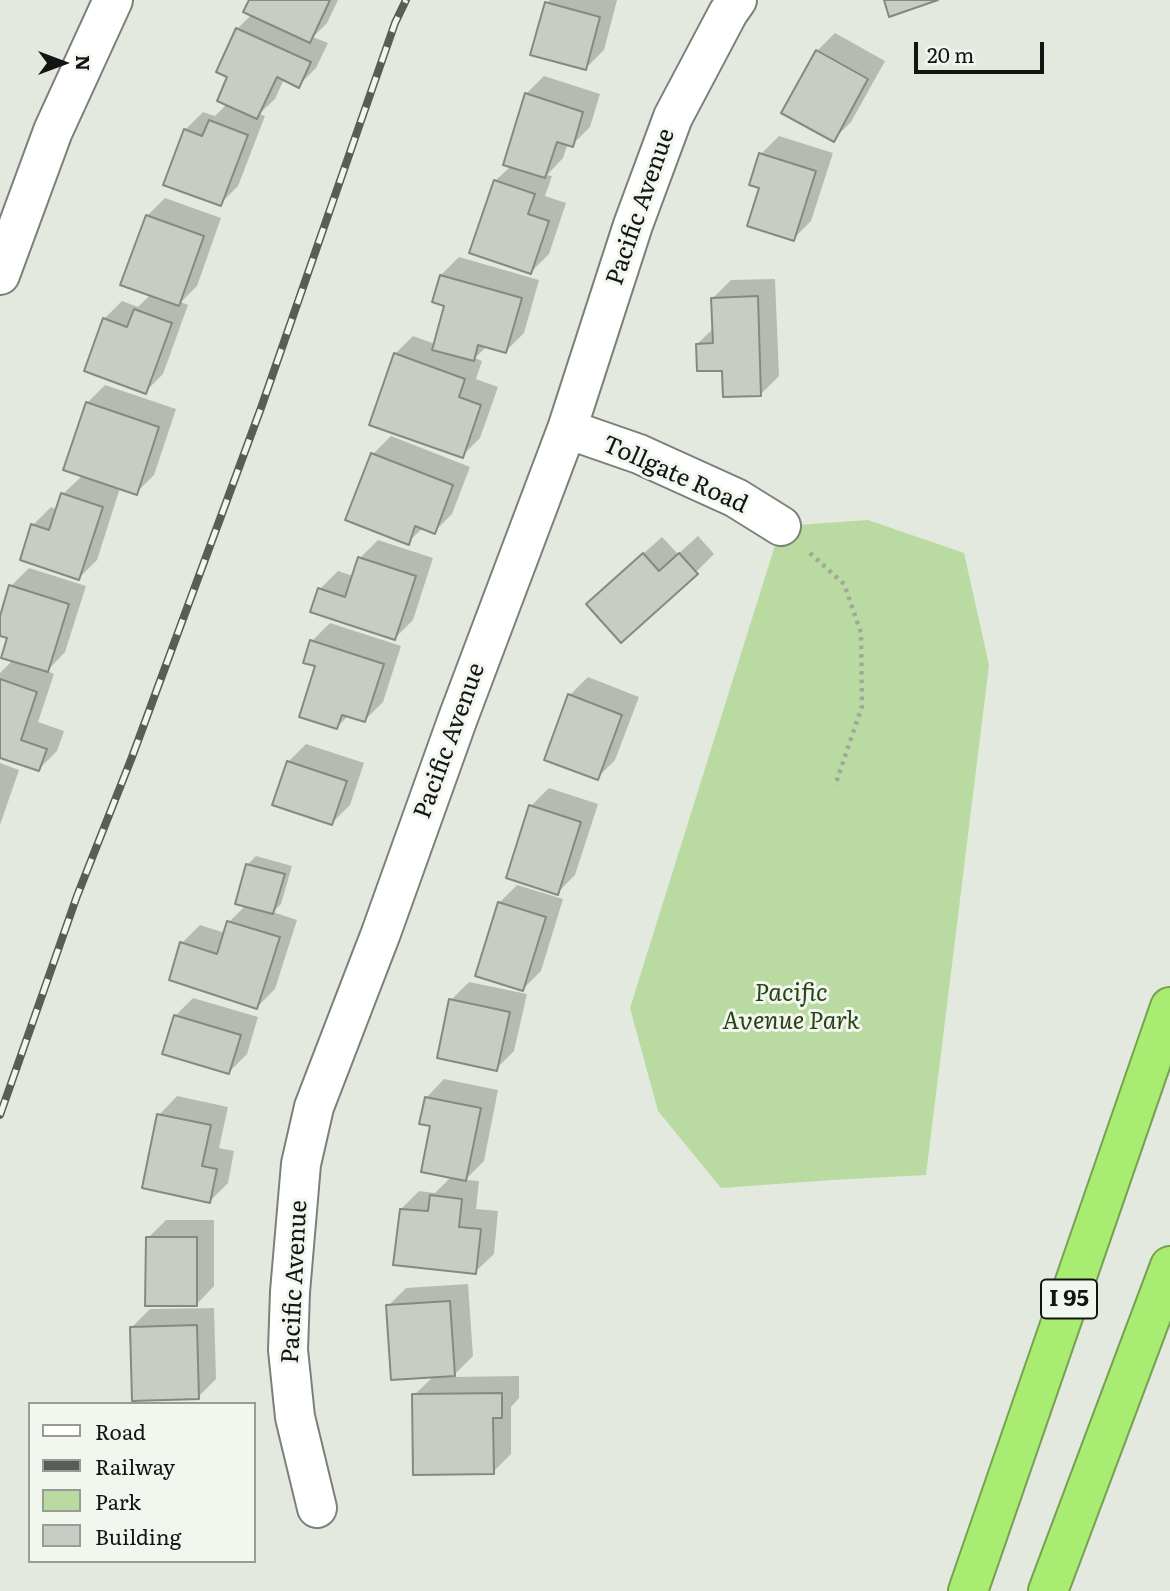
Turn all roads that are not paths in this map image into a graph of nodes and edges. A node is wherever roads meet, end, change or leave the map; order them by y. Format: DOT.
graph roads {
  1 [pos="113,0"];
  2 [pos="737,0"];
  3 [pos="0,275"];
  4 [pos="567,429"];
  5 [pos="781,526"];
  6 [pos="1170,1007"];
  7 [pos="1170,1266"];
  8 [pos="317,1508"];
  9 [pos="968,1591"];
  10 [pos="1048,1591"];
  1 -- 3 [label="street"];
  2 -- 4 [label="street, Pacific Avenue"];
  4 -- 5 [label="street, Tollgate Road"];
  4 -- 8 [label="street, Pacific Avenue"];
  6 -- 9 [label="highway, I 95"];
  7 -- 10 [label="highway"];
}
